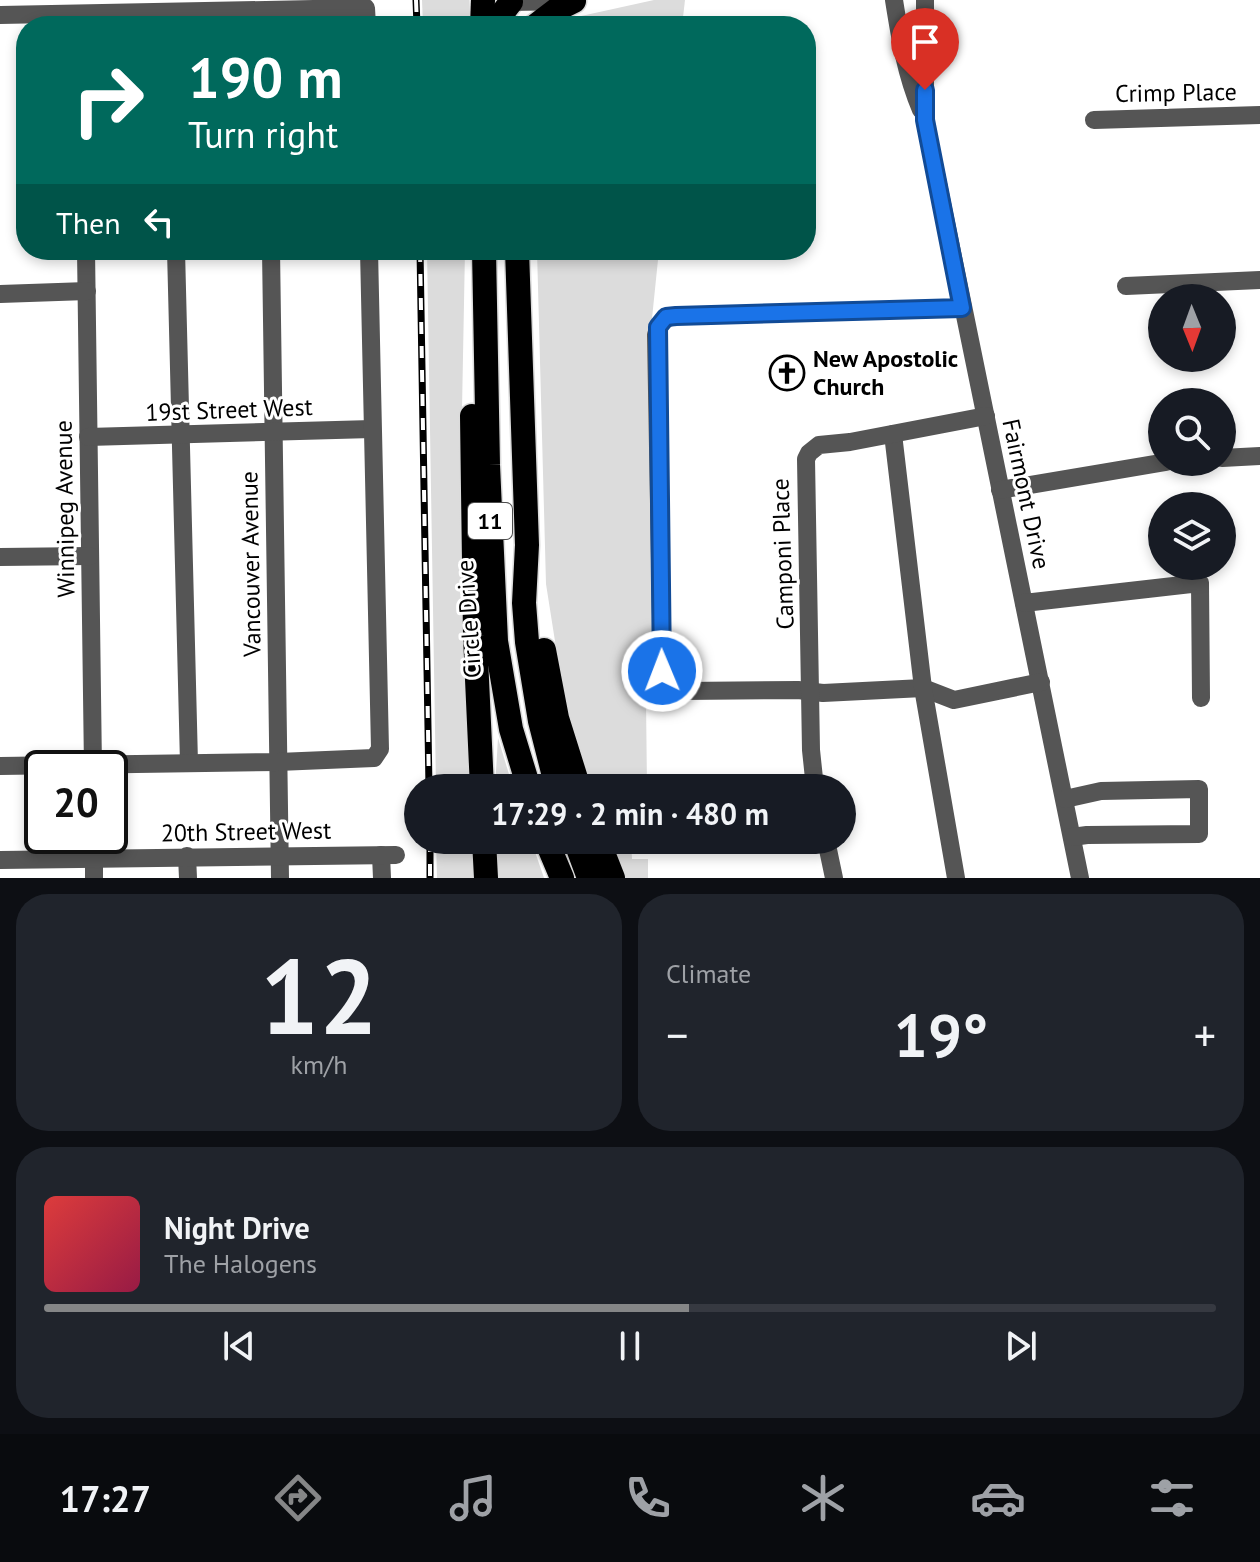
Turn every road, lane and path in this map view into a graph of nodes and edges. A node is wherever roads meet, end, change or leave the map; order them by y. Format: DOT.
graph roads {
  1 [pos="575,0"];
  2 [pos="894,0"];
  3 [pos="925,0"];
  4 [pos="317,4"];
  5 [pos="511,7"];
  6 [pos="271,16"];
  7 [pos="362,16"];
  8 [pos="548,16"];
  9 [pos="1260,115"];
  10 [pos="925,120"];
  11 [pos="1094,120"];
  12 [pos="86,260"];
  13 [pos="176,260"];
  14 [pos="271,260"];
  15 [pos="369,260"];
  16 [pos="475,260"];
  17 [pos="484,260"];
  18 [pos="499,260"];
  19 [pos="517,260"];
  20 [pos="1260,280"];
  21 [pos="1126,286"];
  22 [pos="87,291"];
  23 [pos="0,294"];
  24 [pos="962,308"];
  25 [pos="986,416"];
  26 [pos="372,429"];
  27 [pos="273,434"];
  28 [pos="893,434"];
  29 [pos="180,436"];
  30 [pos="88,437"];
  31 [pos="1260,456"];
  32 [pos="1236,457"];
  33 [pos="1148,465"];
  34 [pos="1000,490"];
  35 [pos="527,545"];
  36 [pos="90,556"];
  37 [pos="0,557"];
  38 [pos="1024,603"];
  39 [pos="494,608"];
  40 [pos="1041,682"];
  41 [pos="923,688"];
  42 [pos="810,692"];
  43 [pos="1201,698"];
  44 [pos="0,747"];
  45 [pos="93,750"];
  46 [pos="278,762"];
  47 [pos="189,763"];
  48 [pos="128,765"];
  49 [pos="0,766"];
  50 [pos="24,766"];
  51 [pos="482,774"];
  52 [pos="525,774"];
  53 [pos="553,774"];
  54 [pos="575,774"];
  55 [pos="814,774"];
  56 [pos="1065,799"];
  57 [pos="1072,837"];
  58 [pos="94,854"];
  59 [pos="485,854"];
  60 [pos="552,854"];
  61 [pos="580,854"];
  62 [pos="604,854"];
  63 [pos="829,854"];
  64 [pos="280,855"];
  65 [pos="187,856"];
  66 [pos="94,858"];
  67 [pos="3,866"];
  68 [pos="94,878"];
  69 [pos="188,878"];
  70 [pos="280,878"];
  71 [pos="382,878"];
  72 [pos="486,878"];
  73 [pos="562,878"];
  74 [pos="589,878"];
  75 [pos="613,878"];
  76 [pos="834,878"];
  77 [pos="956,878"];
  78 [pos="1080,878"];
  1 -- 5 [label="street"];
  1 -- 8 [label="highway"];
  2 -- 10 [label="street, Fairmont Drive"];
  3 -- 10 [label="street, Fairmont Drive"];
  4 -- 6 [label="street"];
  4 -- 7 [label="street"];
  9 -- 11 [label="street, Crimp Place"];
  10 -- 24 [label="street, Fairmont Drive"];
  12 -- 22 [label="street, Winnipeg Avenue"];
  13 -- 29 [label="street"];
  14 -- 27 [label="street, Vancouver Avenue"];
  15 -- 26 [label="street"];
  16 -- 51 [label="highway"];
  17 -- 39 [label="highway, Circle Drive / 11"];
  18 -- 39 [label="highway"];
  19 -- 35 [label="highway, 11"];
  20 -- 21 [label="street"];
  22 -- 23 [label="street"];
  22 -- 30 [label="street, Winnipeg Avenue"];
  24 -- 25 [label="street, Fairmont Drive"];
  24 -- 42 [label="street"];
  25 -- 28 [label="street, Camponi Place"];
  25 -- 34 [label="street, Fairmont Drive"];
  26 -- 27 [label="street, 19st Street West"];
  26 -- 46 [label="street"];
  27 -- 29 [label="street, 19st Street West"];
  27 -- 46 [label="street, Vancouver Avenue"];
  28 -- 41 [label="street"];
  28 -- 42 [label="street, Camponi Place"];
  29 -- 30 [label="street, 19st Street West"];
  29 -- 47 [label="street"];
  30 -- 36 [label="street, Winnipeg Avenue"];
  31 -- 32 [label="street"];
  33 -- 34 [label="street"];
  34 -- 38 [label="street, Fairmont Drive"];
  35 -- 53 [label="highway, 11"];
  35 -- 54 [label="highway"];
  36 -- 37 [label="street"];
  36 -- 45 [label="street, Winnipeg Avenue"];
  38 -- 40 [label="street, Fairmont Drive"];
  38 -- 43 [label="street"];
  39 -- 52 [label="highway, Circle Drive / 11"];
  40 -- 41 [label="street"];
  40 -- 56 [label="street, Fairmont Drive"];
  41 -- 42 [label="street"];
  41 -- 77 [label="street"];
  42 -- 55 [label="street, Camponi Place"];
  44 -- 49 [label="street"];
  46 -- 47 [label="street"];
  46 -- 64 [label="street, Vancouver Avenue"];
  47 -- 48 [label="street"];
  49 -- 50 [label="street"];
  56 -- 57 [label="street, Fairmont Drive"];
  56 -- 57 [label="street"];
  57 -- 78 [label="street, Fairmont Drive"];
  58 -- 66 [label="street"];
  59 -- 72 [label="highway"];
  60 -- 73 [label="highway"];
  61 -- 74 [label="highway"];
  62 -- 75 [label="highway"];
  63 -- 76 [label="street"];
  64 -- 65 [label="street, 20th Street West"];
  64 -- 70 [label="street, Vancouver Avenue"];
  64 -- 71 [label="street, 20th Street West"];
  65 -- 66 [label="street, 20th Street West"];
  65 -- 69 [label="street"];
  66 -- 67 [label="street, 20th Street West"];
  66 -- 68 [label="street"];
}
